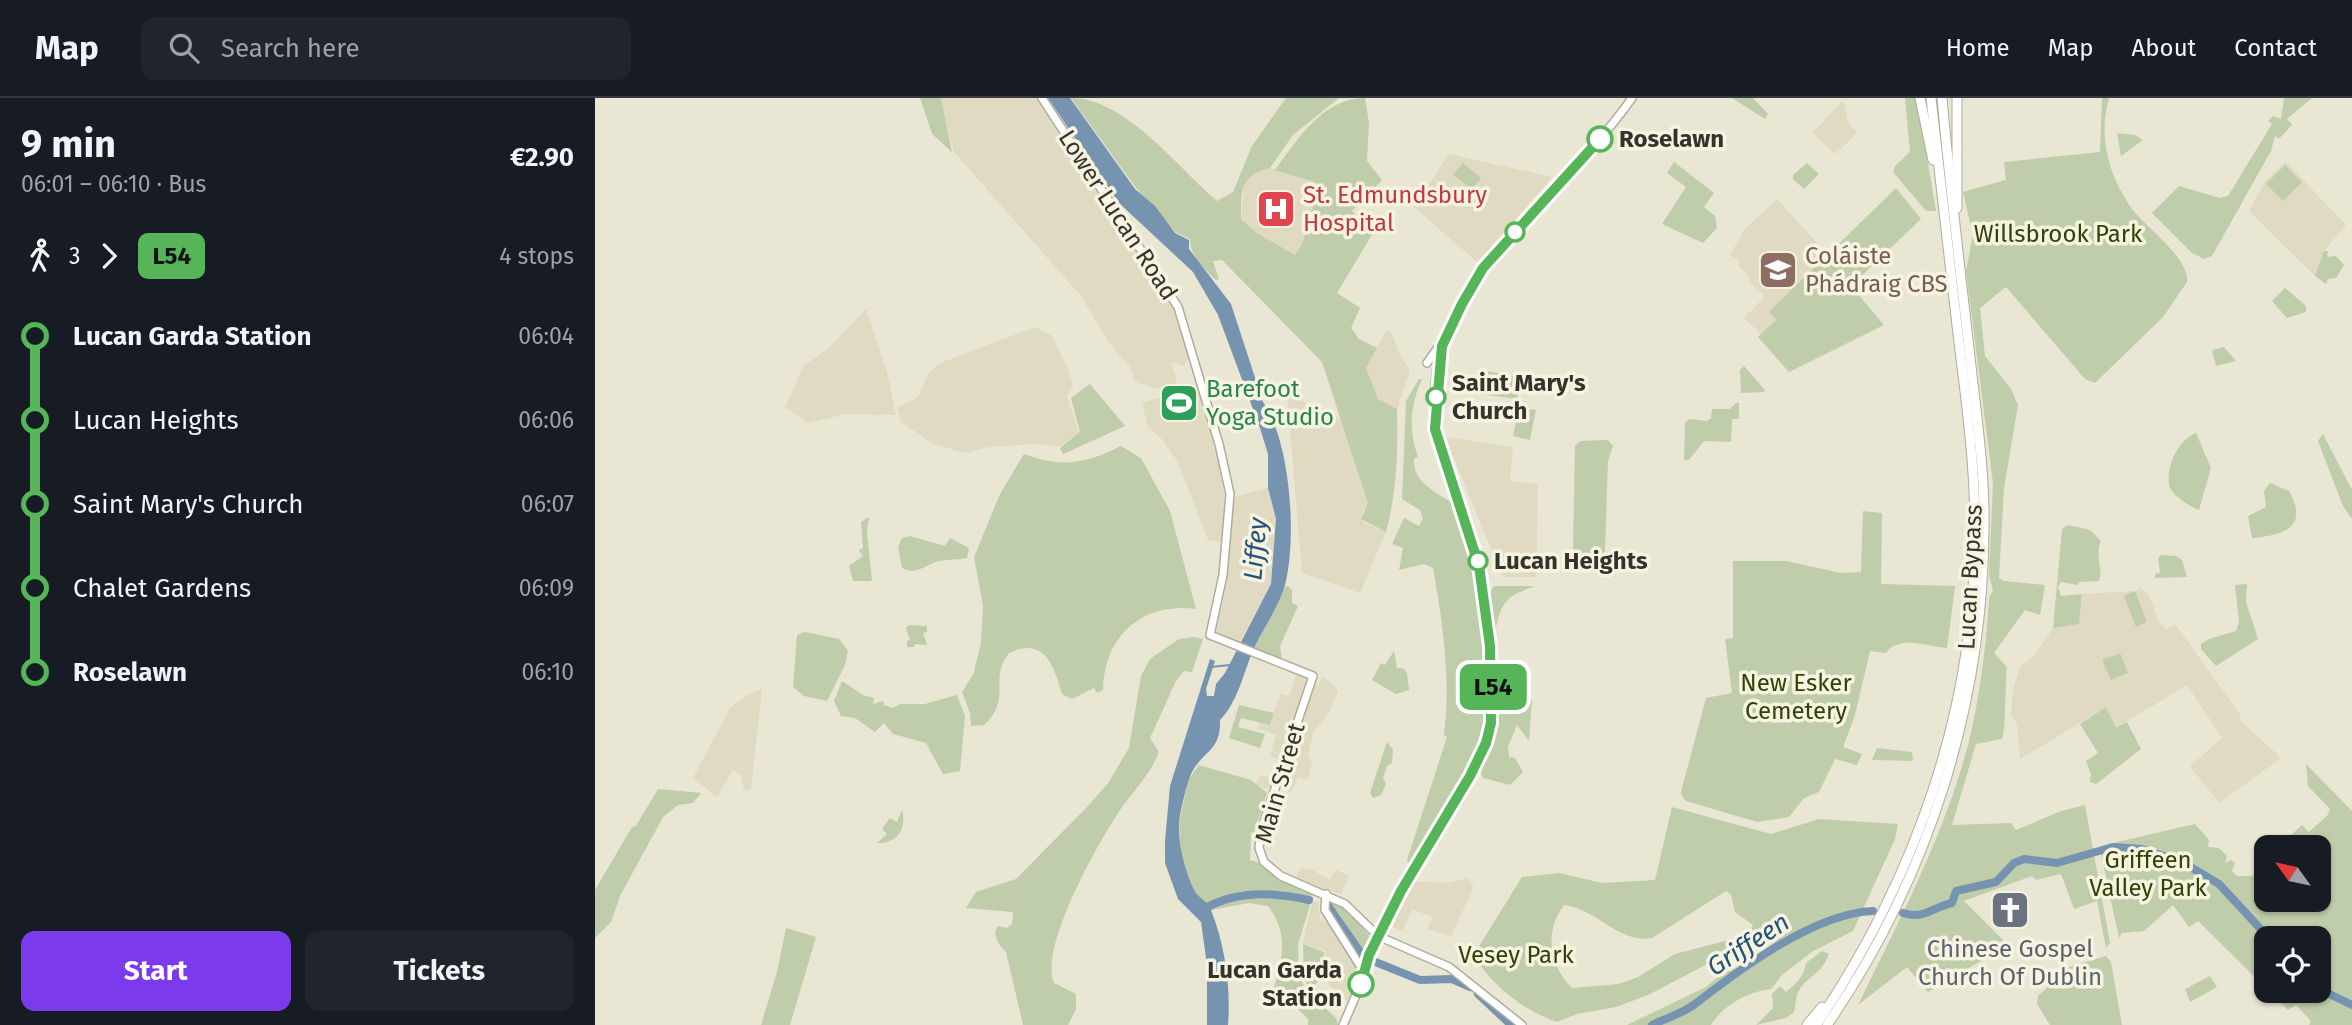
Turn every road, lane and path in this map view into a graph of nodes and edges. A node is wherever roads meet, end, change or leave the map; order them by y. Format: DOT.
graph roads {
  1 [pos="1042,98"];
  2 [pos="1632,98"];
  3 [pos="1920,98"];
  4 [pos="1931,98"];
  5 [pos="1942,98"];
  6 [pos="1957,98"];
  7 [pos="1946,234"];
  8 [pos="1960,265"];
  9 [pos="1445,337"];
  10 [pos="1427,363"];
  11 [pos="1313,676"];
  12 [pos="1326,894"];
  13 [pos="1883,915"];
  14 [pos="1378,936"];
  15 [pos="1871,958"];
  16 [pos="1365,968"];
  17 [pos="1343,1025"];
  18 [pos="1522,1025"];
  19 [pos="1807,1025"];
  20 [pos="1816,1025"];
  21 [pos="1827,1025"];
  22 [pos="1833,1025"];
  1 -- 11 [label="main road, Lower Lucan Road"];
  2 -- 9 [label="main road"];
  3 -- 7 [label="highway"];
  4 -- 7 [label="highway, Lucan Bypass"];
  5 -- 8 [label="highway, Lucan Bypass"];
  6 -- 8 [label="highway"];
  7 -- 13 [label="highway, Lucan Bypass"];
  8 -- 15 [label="highway, Lucan Bypass"];
  9 -- 10 [label="main road"];
  9 -- 14 [label="main road"];
  11 -- 12 [label="main road, Main Street"];
  12 -- 14 [label="main road, Main Street"];
  12 -- 16 [label="main road"];
  13 -- 19 [label="highway"];
  13 -- 20 [label="highway, Lucan Bypass"];
  14 -- 16 [label="main road"];
  14 -- 18 [label="main road"];
  15 -- 21 [label="highway, Lucan Bypass"];
  15 -- 22 [label="highway"];
  16 -- 17 [label="main road"];
}
